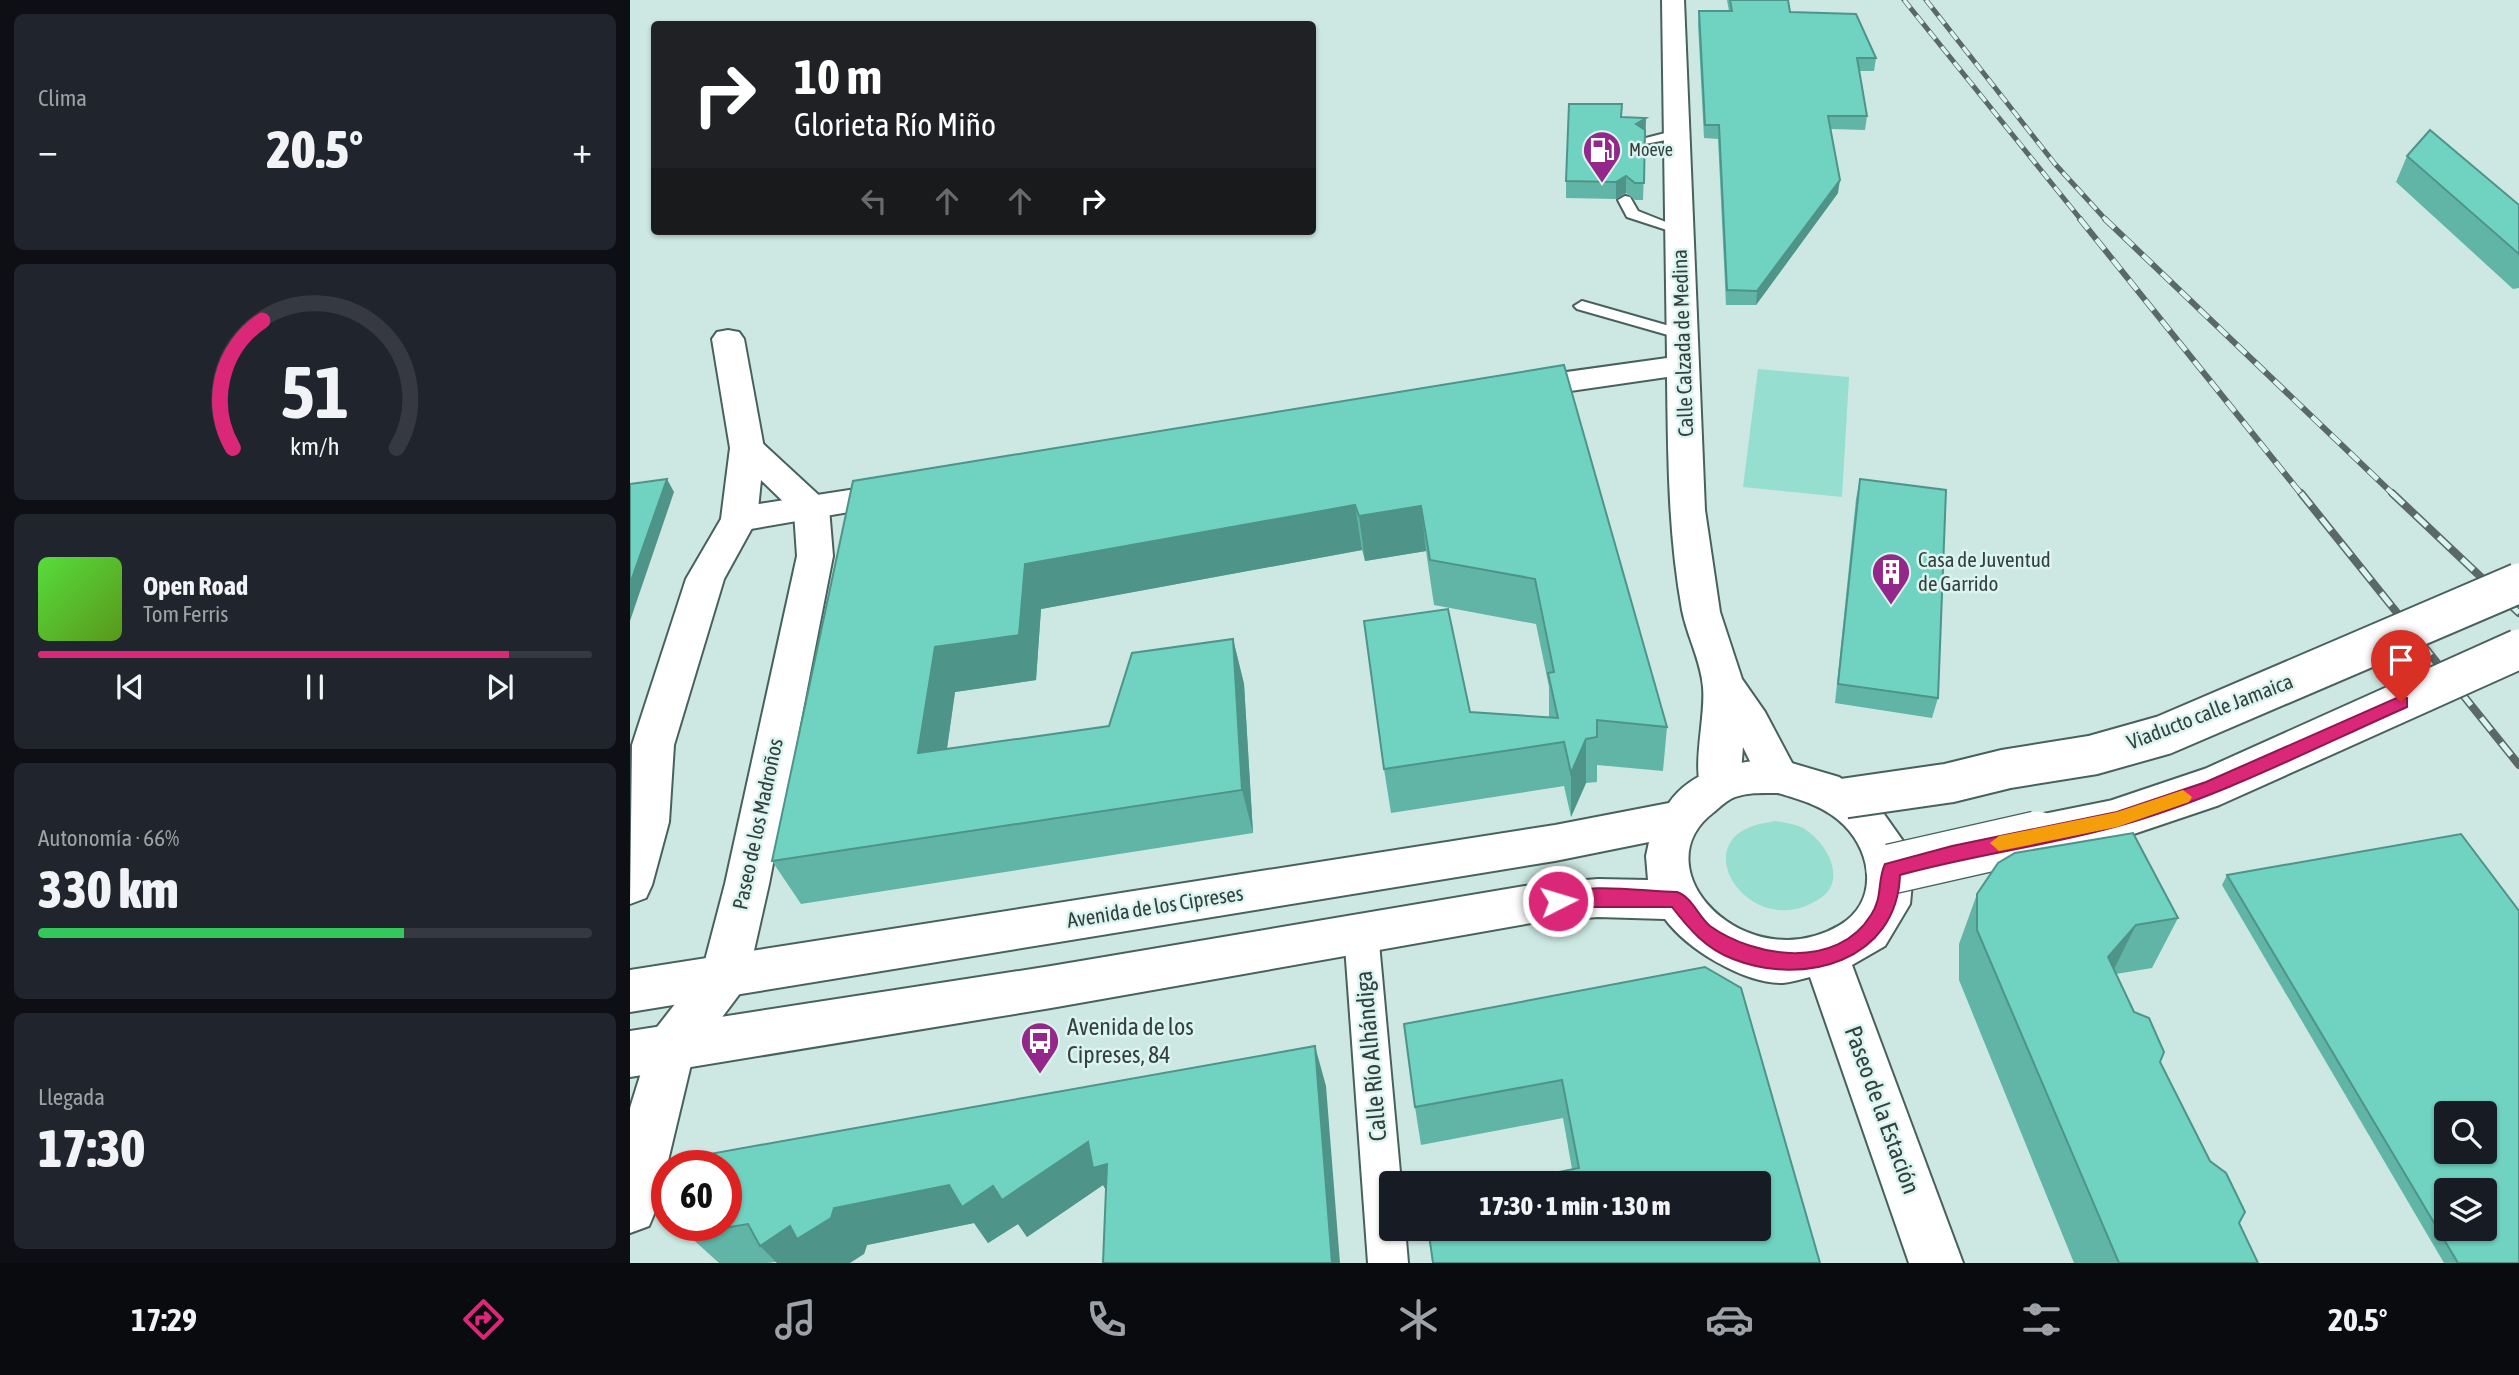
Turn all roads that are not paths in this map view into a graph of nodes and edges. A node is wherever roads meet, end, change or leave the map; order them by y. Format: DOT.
graph roads {
  1 [pos="1673,0"];
  2 [pos="1677,134"];
  3 [pos="1645,140"];
  4 [pos="1625,200"];
  5 [pos="1679,230"];
  6 [pos="1582,306"];
  7 [pos="728,339"];
  8 [pos="1683,350"];
  9 [pos="1483,395"];
  10 [pos="747,448"];
  11 [pos="934,487"];
  12 [pos="811,508"];
  13 [pos="739,519"];
  14 [pos="2519,583"];
  15 [pos="2519,649"];
  16 [pos="1723,682"];
  17 [pos="1778,776"];
  18 [pos="1718,785"];
  19 [pos="1845,798"];
  20 [pos="1679,818"];
  21 [pos="1891,869"];
  22 [pos="630,885"];
  23 [pos="1677,900"];
  24 [pos="1361,932"];
  25 [pos="1826,957"];
  26 [pos="724,976"];
  27 [pos="630,991"];
  28 [pos="650,1050"];
  29 [pos="630,1207"];
  30 [pos="1388,1263"];
  31 [pos="1936,1263"];
  1 -- 2 [label="main road, Calle Calzada de Medina"];
  2 -- 3 [label="lane"];
  2 -- 5 [label="main road, Calle Calzada de Medina"];
  4 -- 5 [label="lane"];
  5 -- 8 [label="main road, Calle Calzada de Medina"];
  6 -- 8 [label="lane"];
  7 -- 10 [label="main road"];
  8 -- 9 [label="main road"];
  8 -- 16 [label="main road, Calle Calzada de Medina"];
  10 -- 12 [label="main road"];
  10 -- 13 [label="main road"];
  11 -- 12 [label="main road"];
  12 -- 13 [label="main road"];
  12 -- 26 [label="main road, Paseo de los Madroños"];
  13 -- 22 [label="main road"];
  14 -- 19 [label="main road, Viaducto calle Jamaica, bridge"];
  15 -- 21 [label="main road, bridge"];
  16 -- 17 [label="main road, Calle Calzada de Medina"];
  16 -- 18 [label="main road, Calle Calzada de Medina"];
  17 -- 18 [label="main road"];
  17 -- 19 [label="main road"];
  18 -- 20 [label="main road"];
  19 -- 21 [label="main road"];
  20 -- 23 [label="main road"];
  20 -- 26 [label="main road, Avenida de los Cipreses"];
  21 -- 25 [label="main road"];
  23 -- 24 [label="main road"];
  23 -- 25 [label="main road"];
  24 -- 28 [label="main road"];
  24 -- 30 [label="street, Calle Río Alhándiga"];
  25 -- 31 [label="main road, Paseo de la Estación"];
  26 -- 27 [label="main road, Avenida de los Cipreses"];
  26 -- 28 [label="main road, Paseo de los Madroños"];
  28 -- 29 [label="main road, Paseo de los Madroños"];
}
